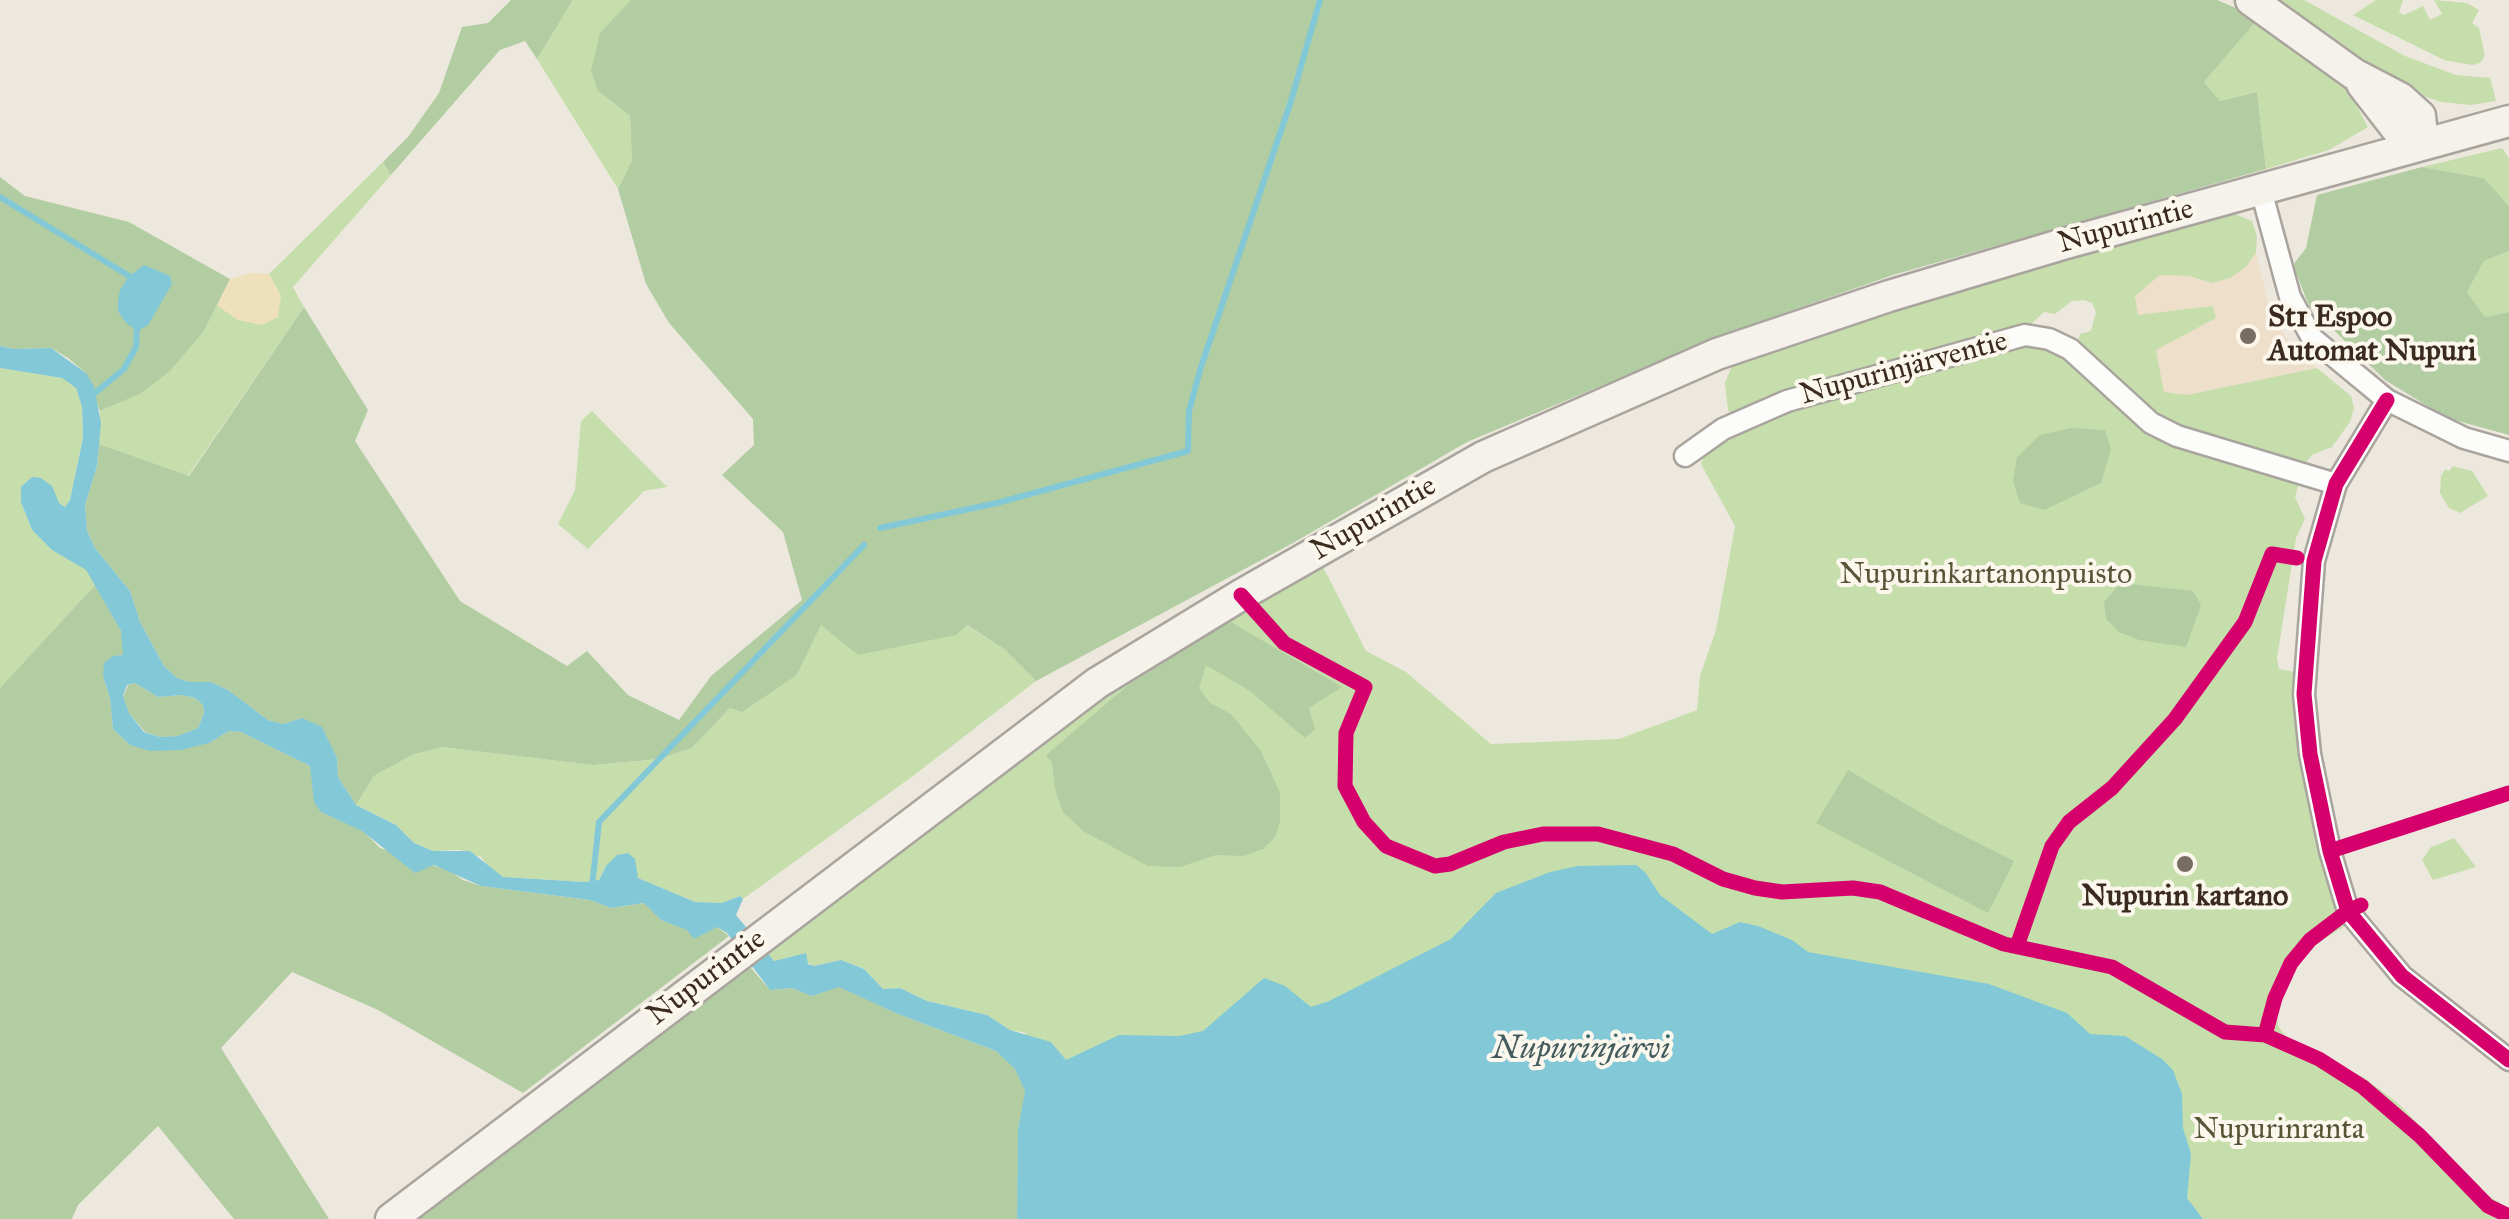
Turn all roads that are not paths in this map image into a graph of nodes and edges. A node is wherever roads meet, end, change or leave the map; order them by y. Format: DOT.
graph roads {
  1 [pos="2250,0"];
  2 [pos="2509,121"];
  3 [pos="2422,144"];
  4 [pos="2261,190"];
  5 [pos="2386,400"];
  6 [pos="2509,451"];
  7 [pos="1685,456"];
  8 [pos="2336,484"];
  9 [pos="2509,1060"];
  10 [pos="391,1219"];
  1 -- 3 [label="main road"];
  2 -- 3 [label="main road, Nupurintie"];
  3 -- 4 [label="main road, Nupurintie"];
  4 -- 5 [label="street"];
  4 -- 10 [label="main road, Nupurintie"];
  5 -- 6 [label="street"];
  5 -- 8 [label="street"];
  7 -- 8 [label="street, Nupurinjärventie"];
  8 -- 9 [label="street"];
}
